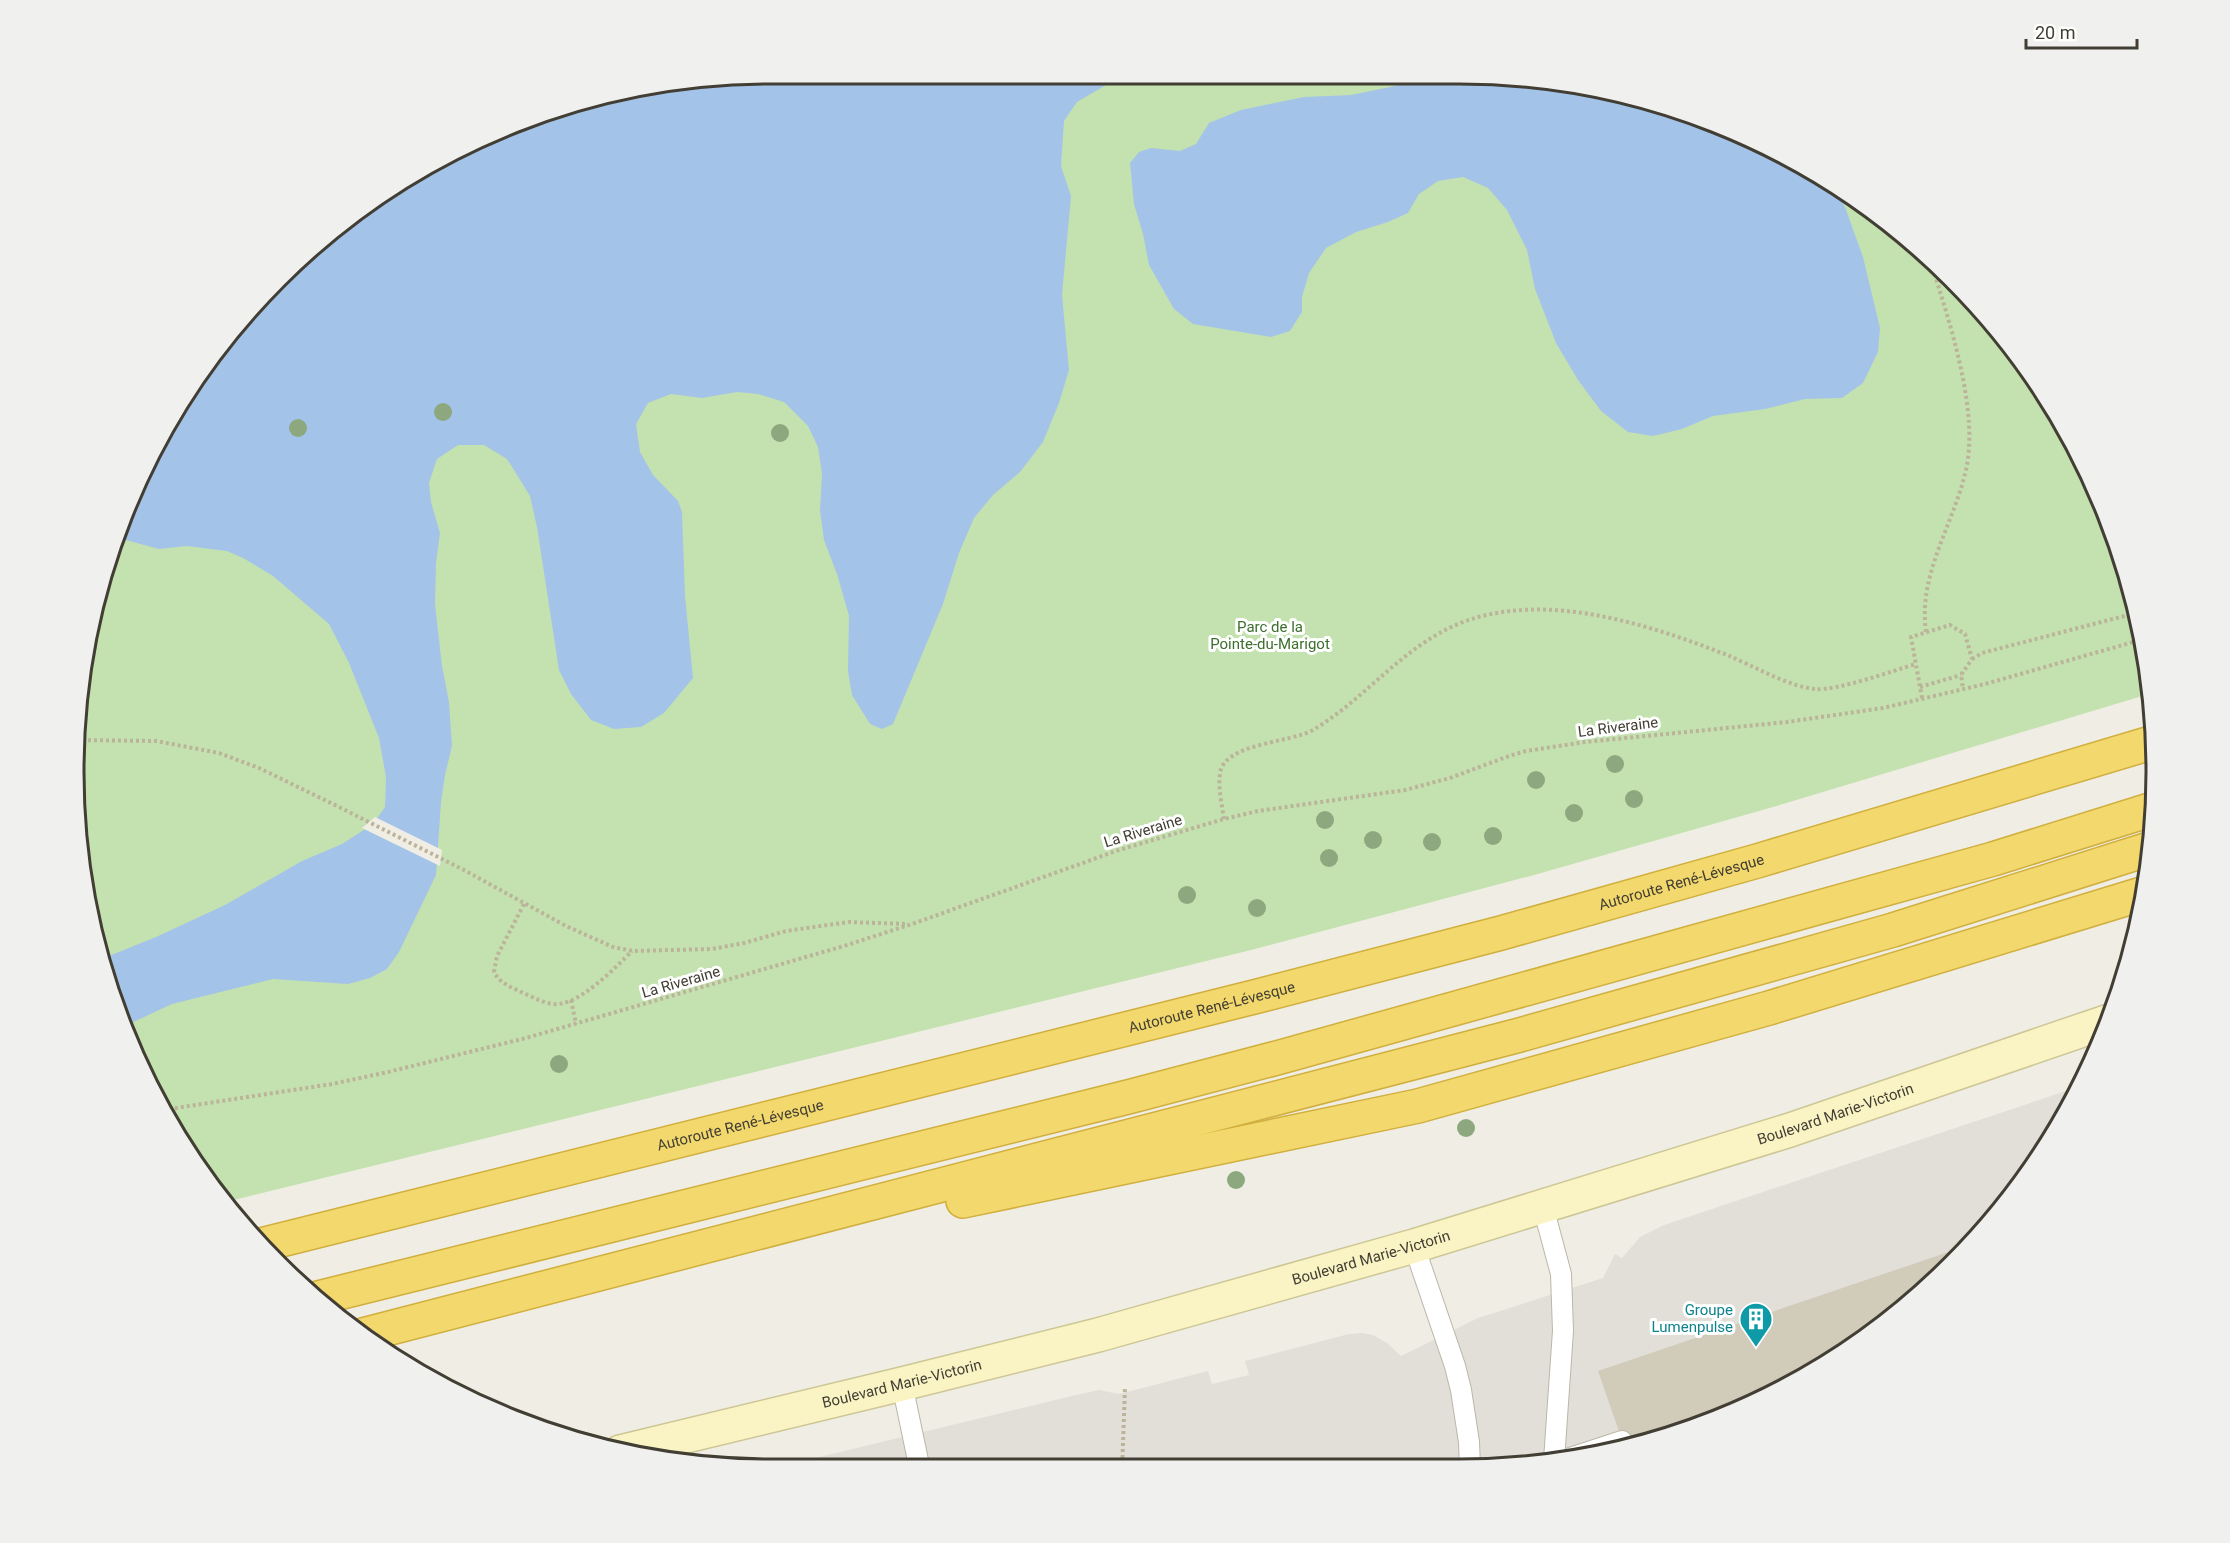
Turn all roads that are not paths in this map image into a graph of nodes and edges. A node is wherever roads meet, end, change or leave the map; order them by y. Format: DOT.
graph roads {
  1 [pos="2145,745"];
  2 [pos="2145,811"];
  3 [pos="2141,852"];
  4 [pos="2135,896"];
  5 [pos="2098,1025"];
  6 [pos="1543,1207"];
  7 [pos="271,1243"];
  8 [pos="1414,1246"];
  9 [pos="532,1291"];
  10 [pos="327,1296"];
  11 [pos="374,1332"];
  12 [pos="902,1384"];
  13 [pos="642,1447"];
  14 [pos="1555,1452"];
  15 [pos="918,1459"];
  16 [pos="1470,1459"];
  1 -- 7 [label="highway, Autoroute René-Lévesque"];
  2 -- 10 [label="highway"];
  3 -- 9 [label="highway"];
  4 -- 9 [label="highway"];
  5 -- 6 [label="street, Boulevard Marie-Victorin"];
  6 -- 8 [label="street, Boulevard Marie-Victorin"];
  6 -- 14 [label="lane"];
  8 -- 12 [label="street, Boulevard Marie-Victorin"];
  8 -- 16 [label="lane"];
  9 -- 11 [label="highway"];
  12 -- 13 [label="street, Boulevard Marie-Victorin"];
  12 -- 15 [label="lane"];
}
